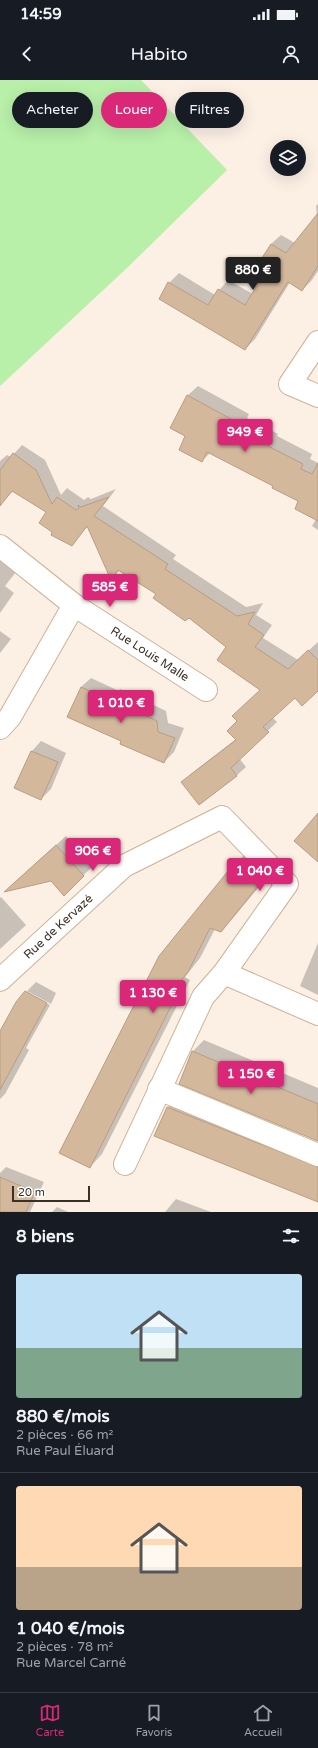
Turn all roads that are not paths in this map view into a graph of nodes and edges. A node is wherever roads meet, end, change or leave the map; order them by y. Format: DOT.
graph roads {
  1 [pos="318,342"];
  2 [pos="318,396"];
  3 [pos="0,546"];
  4 [pos="74,605"];
  5 [pos="206,690"];
  6 [pos="0,728"];
  7 [pos="224,973"];
  8 [pos="0,980"];
  9 [pos="318,1014"];
  10 [pos="159,1089"];
  11 [pos="318,1155"];
  12 [pos="125,1164"];
  1 -- 2 [label="street"];
  3 -- 4 [label="street, Rue Louis Malle"];
  4 -- 5 [label="street, Rue Louis Malle"];
  4 -- 6 [label="street"];
  7 -- 8 [label="street, Rue de Kervazé"];
  7 -- 9 [label="street"];
  7 -- 10 [label="street"];
  10 -- 11 [label="street"];
  10 -- 12 [label="street"];
}
